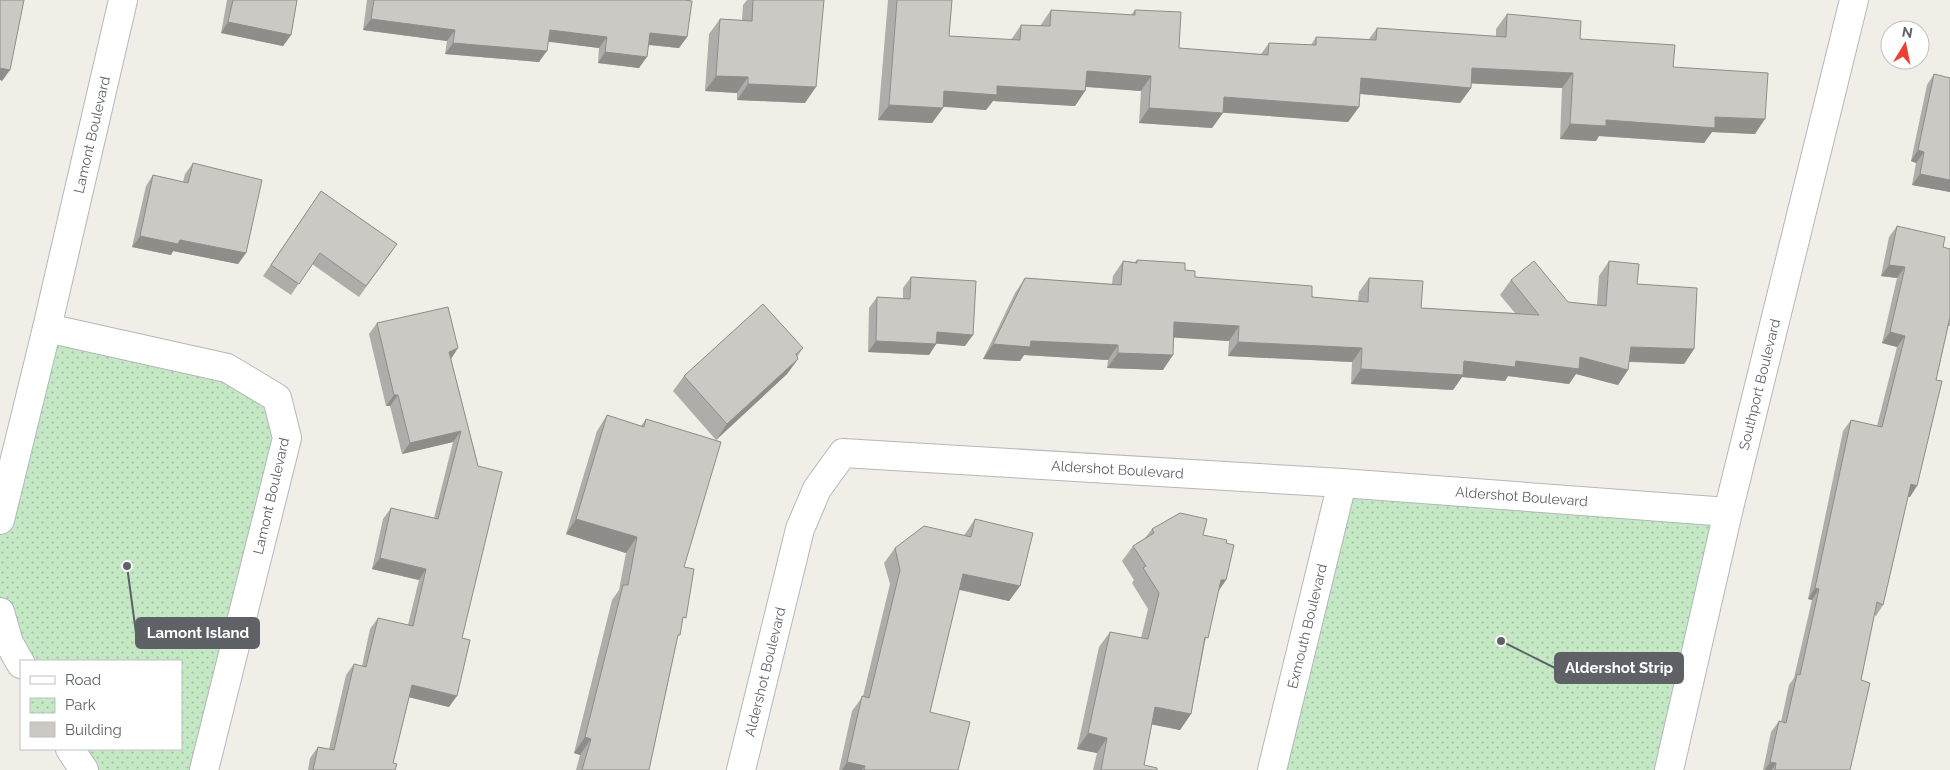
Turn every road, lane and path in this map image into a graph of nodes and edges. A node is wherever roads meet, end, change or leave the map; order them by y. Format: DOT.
graph roads {
  1 [pos="123,0"];
  2 [pos="1854,0"];
  3 [pos="48,328"];
  4 [pos="1342,484"];
  5 [pos="1728,512"];
  6 [pos="0,520"];
  7 [pos="0,612"];
  8 [pos="20,662"];
  9 [pos="71,750"];
  10 [pos="84,770"];
  11 [pos="204,770"];
  12 [pos="741,770"];
  13 [pos="1272,770"];
  14 [pos="1669,770"];
  1 -- 3 [label="street, Lamont Boulevard"];
  2 -- 5 [label="street, Southport Boulevard"];
  3 -- 6 [label="street, Lamont Boulevard"];
  3 -- 11 [label="street, Lamont Boulevard"];
  4 -- 5 [label="street, Aldershot Boulevard"];
  4 -- 12 [label="street, Aldershot Boulevard"];
  4 -- 13 [label="street, Exmouth Boulevard"];
  5 -- 14 [label="street, Southport Boulevard"];
  7 -- 8 [label="street"];
  9 -- 10 [label="street"];
}
